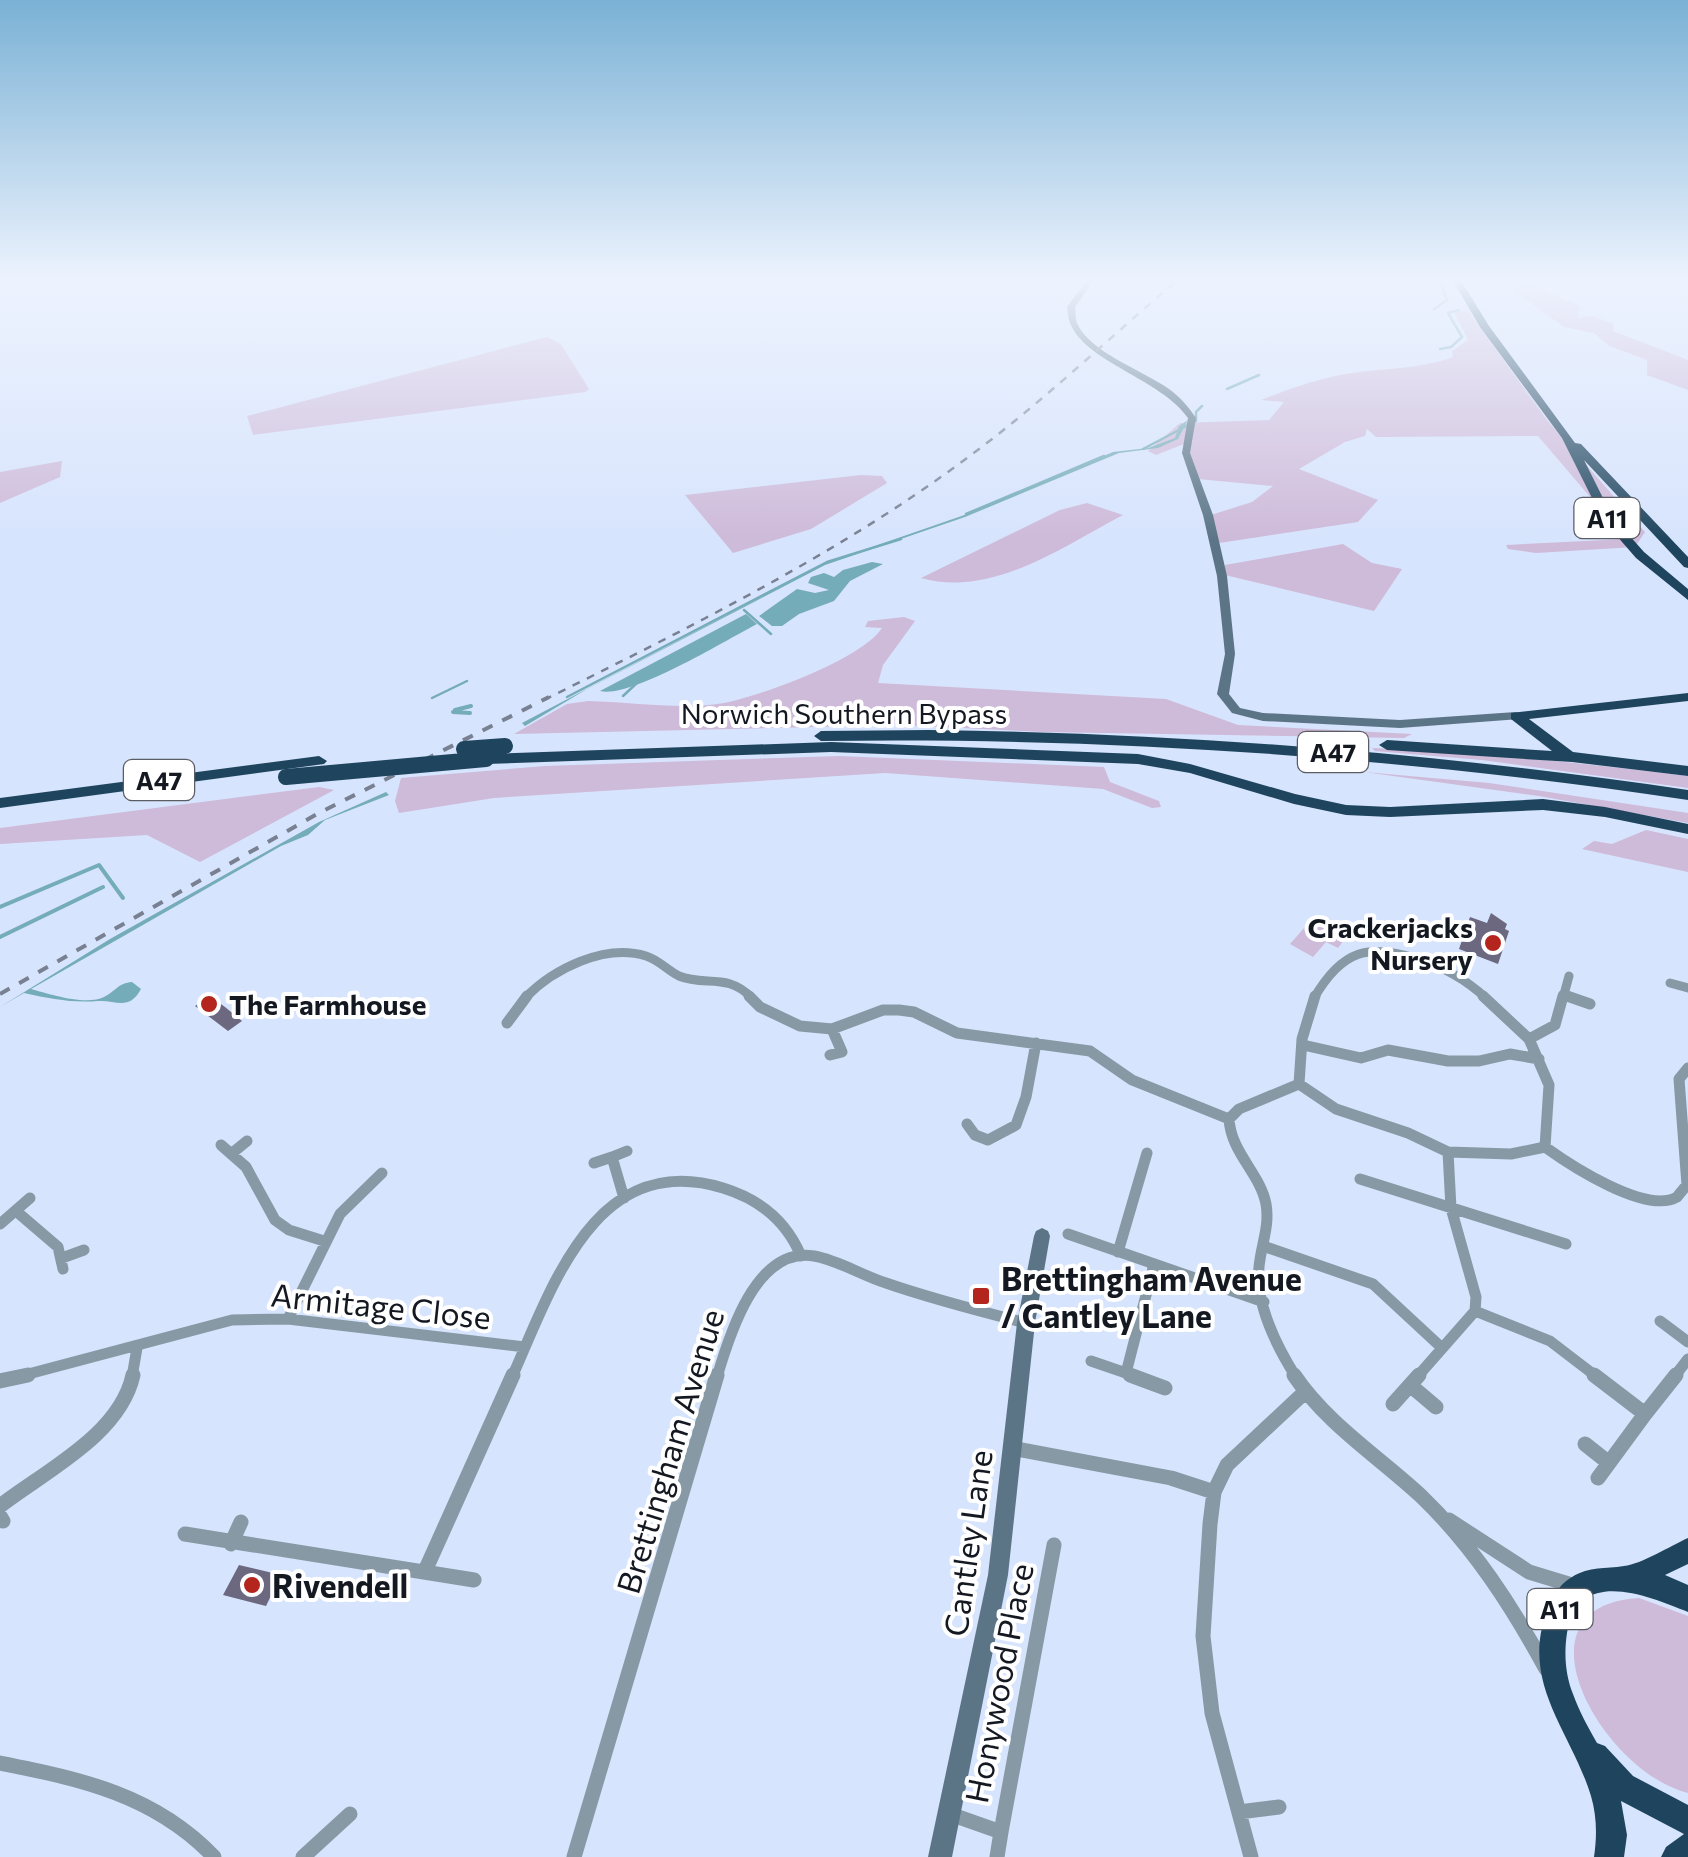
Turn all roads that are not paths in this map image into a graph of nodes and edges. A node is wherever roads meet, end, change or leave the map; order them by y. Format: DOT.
graph roads {
  1 [pos="1124,366"];
  2 [pos="1513,366"];
  3 [pos="1520,366"];
  4 [pos="1688,564"];
  5 [pos="1688,596"];
  6 [pos="1688,696"];
  7 [pos="1516,716"];
  8 [pos="976,736"];
  9 [pos="1572,757"];
  10 [pos="1688,771"];
  11 [pos="1688,796"];
  12 [pos="0,804"];
  13 [pos="0,816"];
  14 [pos="1688,829"];
  15 [pos="1569,976"];
  16 [pos="1670,983"];
  17 [pos="1688,988"];
  18 [pos="1564,994"];
  19 [pos="1590,1004"];
  20 [pos="507,1023"];
  21 [pos="832,1029"];
  22 [pos="1529,1039"];
  23 [pos="1036,1043"];
  24 [pos="1303,1045"];
  25 [pos="841,1052"];
  26 [pos="1539,1059"];
  27 [pos="1688,1068"];
  28 [pos="1299,1084"];
  29 [pos="1684,1094"];
  30 [pos="1229,1119"];
  31 [pos="966,1124"];
  32 [pos="247,1141"];
  33 [pos="1545,1146"];
  34 [pos="627,1151"];
  35 [pos="1448,1152"];
  36 [pos="1147,1153"];
  37 [pos="612,1157"];
  38 [pos="594,1163"];
  39 [pos="382,1173"];
  40 [pos="1360,1178"];
  41 [pos="30,1198"];
  42 [pos="624,1198"];
  43 [pos="1451,1208"];
  44 [pos="16,1210"];
  45 [pos="0,1224"];
  46 [pos="1068,1234"];
  47 [pos="1042,1236"];
  48 [pos="324,1241"];
  49 [pos="1566,1244"];
  50 [pos="1262,1246"];
  51 [pos="84,1250"];
  52 [pos="1118,1252"];
  53 [pos="802,1256"];
  54 [pos="1154,1264"];
  55 [pos="1264,1302"];
  56 [pos="1475,1311"];
  57 [pos="288,1319"];
  58 [pos="1660,1322"];
  59 [pos="1026,1323"];
  60 [pos="1688,1342"];
  61 [pos="137,1348"];
  62 [pos="525,1348"];
  63 [pos="1442,1348"];
  64 [pos="1688,1359"];
  65 [pos="1091,1361"];
  66 [pos="1126,1374"];
  67 [pos="0,1381"];
  68 [pos="1410,1385"];
  69 [pos="1165,1388"];
  70 [pos="1306,1391"];
  71 [pos="1393,1404"];
  72 [pos="1436,1407"];
  73 [pos="1645,1414"];
  74 [pos="1585,1444"];
  75 [pos="1010,1448"];
  76 [pos="1608,1463"];
  77 [pos="1598,1478"];
  78 [pos="1214,1492"];
  79 [pos="1436,1511"];
  80 [pos="1,1514"];
  81 [pos="240,1522"];
  82 [pos="185,1534"];
  83 [pos="231,1544"];
  84 [pos="1054,1544"];
  85 [pos="1688,1550"];
  86 [pos="425,1571"];
  87 [pos="1626,1579"];
  88 [pos="474,1580"];
  89 [pos="1576,1586"];
  90 [pos="1688,1599"];
  91 [pos="1556,1688"];
  92 [pos="1585,1745"];
  93 [pos="0,1763"];
  94 [pos="1280,1807"];
  95 [pos="1239,1812"];
  96 [pos="350,1814"];
  97 [pos="949,1814"];
  98 [pos="1688,1821"];
  99 [pos="1001,1832"];
  100 [pos="1688,1847"];
  101 [pos="214,1857"];
  102 [pos="304,1857"];
  103 [pos="574,1857"];
  104 [pos="940,1857"];
  105 [pos="997,1857"];
  106 [pos="1251,1857"];
  107 [pos="1609,1857"];
  108 [pos="1676,1857"];
  1 -- 7 [label="street"];
  2 -- 5 [label="highway, A11"];
  3 -- 4 [label="highway, A11"];
  6 -- 7 [label="highway"];
  7 -- 9 [label="highway"];
  8 -- 9 [label="highway, A47"];
  8 -- 11 [label="highway, Norwich Southern Bypass / A47"];
  8 -- 12 [label="highway, Norwich Southern Bypass / A47, bridge"];
  9 -- 10 [label="highway, A47"];
  13 -- 14 [label="highway, A47, bridge"];
  15 -- 18 [label="street"];
  16 -- 17 [label="street"];
  18 -- 19 [label="street"];
  18 -- 22 [label="street"];
  20 -- 21 [label="street"];
  21 -- 23 [label="street"];
  21 -- 25 [label="street"];
  22 -- 24 [label="street"];
  22 -- 26 [label="street"];
  23 -- 30 [label="street"];
  23 -- 31 [label="street"];
  24 -- 26 [label="street"];
  24 -- 28 [label="street"];
  26 -- 33 [label="street"];
  27 -- 29 [label="street"];
  28 -- 30 [label="street"];
  28 -- 35 [label="street"];
  29 -- 33 [label="street"];
  30 -- 50 [label="street"];
  32 -- 48 [label="street"];
  33 -- 35 [label="street"];
  34 -- 37 [label="street"];
  35 -- 43 [label="street"];
  36 -- 52 [label="street"];
  37 -- 38 [label="street"];
  37 -- 42 [label="street"];
  39 -- 48 [label="street"];
  40 -- 43 [label="street"];
  41 -- 44 [label="street"];
  42 -- 53 [label="street"];
  42 -- 62 [label="street"];
  43 -- 49 [label="street"];
  43 -- 56 [label="street"];
  44 -- 45 [label="street"];
  44 -- 51 [label="street"];
  46 -- 52 [label="street"];
  47 -- 59 [label="street, Cantley Lane"];
  48 -- 57 [label="street"];
  50 -- 55 [label="street"];
  50 -- 63 [label="street"];
  52 -- 54 [label="street"];
  53 -- 59 [label="street"];
  53 -- 103 [label="street, Brettingham Avenue"];
  54 -- 55 [label="street"];
  54 -- 66 [label="street"];
  55 -- 70 [label="street"];
  56 -- 63 [label="street"];
  56 -- 73 [label="street"];
  57 -- 61 [label="street, Armitage Close"];
  57 -- 62 [label="street, Armitage Close"];
  58 -- 60 [label="street"];
  59 -- 75 [label="street, Cantley Lane"];
  61 -- 67 [label="street, Armitage Close"];
  61 -- 80 [label="street"];
  62 -- 86 [label="street"];
  63 -- 68 [label="street"];
  64 -- 73 [label="street"];
  65 -- 66 [label="street"];
  66 -- 69 [label="street"];
  68 -- 71 [label="street"];
  68 -- 72 [label="street"];
  70 -- 78 [label="street"];
  70 -- 79 [label="street"];
  73 -- 76 [label="street"];
  74 -- 76 [label="street"];
  75 -- 78 [label="street"];
  75 -- 97 [label="street, Cantley Lane"];
  76 -- 77 [label="street"];
  78 -- 95 [label="street"];
  79 -- 89 [label="street"];
  79 -- 91 [label="street"];
  81 -- 83 [label="street"];
  82 -- 83 [label="street"];
  83 -- 86 [label="street"];
  84 -- 99 [label="street, Honywood Place"];
  85 -- 87 [label="highway, A11"];
  86 -- 88 [label="street"];
  87 -- 89 [label="highway, A11"];
  87 -- 90 [label="highway, A11"];
  89 -- 91 [label="highway, A11"];
  91 -- 92 [label="highway, A11"];
  92 -- 98 [label="highway, A11"];
  92 -- 107 [label="highway, A11"];
  93 -- 101 [label="street"];
  94 -- 95 [label="street"];
  95 -- 106 [label="street"];
  96 -- 102 [label="street"];
  97 -- 99 [label="street, Honywood Place"];
  97 -- 104 [label="street, Cantley Lane"];
  99 -- 105 [label="street, Honywood Place"];
  100 -- 108 [label="highway"];
}
